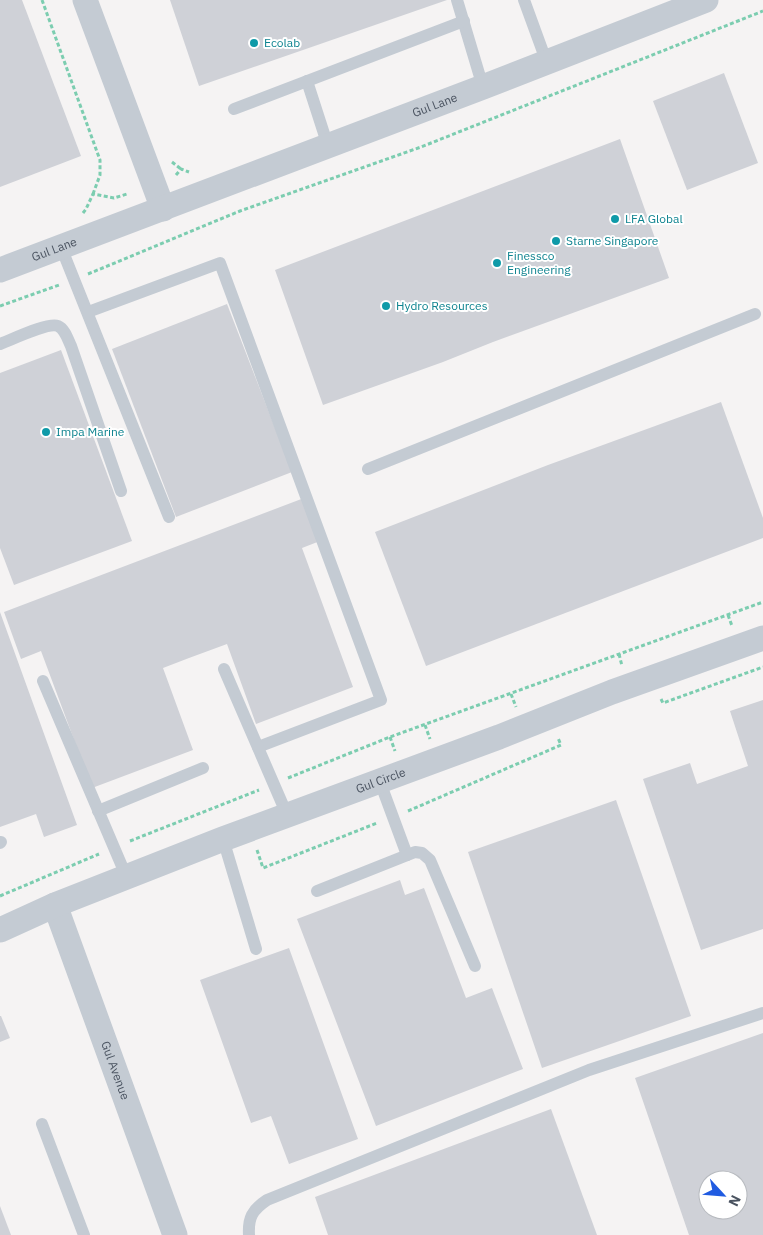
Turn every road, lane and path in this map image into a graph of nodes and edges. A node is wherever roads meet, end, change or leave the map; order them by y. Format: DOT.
graph roads {
  1 [pos="42,0"];
  2 [pos="85,0"];
  3 [pos="457,0"];
  4 [pos="524,0"];
  5 [pos="706,0"];
  6 [pos="763,11"];
  7 [pos="464,21"];
  8 [pos="546,63"];
  9 [pos="307,81"];
  10 [pos="484,87"];
  11 [pos="234,109"];
  12 [pos="328,146"];
  13 [pos="93,194"];
  14 [pos="164,209"];
  15 [pos="61,247"];
  16 [pos="0,270"];
  17 [pos="74,279"];
  18 [pos="0,306"];
  19 [pos="88,312"];
  20 [pos="755,314"];
  21 [pos="0,344"];
  22 [pos="368,469"];
  23 [pos="121,491"];
  24 [pos="169,517"];
  25 [pos="763,602"];
  26 [pos="763,638"];
  27 [pos="224,669"];
  28 [pos="43,681"];
  29 [pos="258,747"];
  30 [pos="203,768"];
  31 [pos="380,782"];
  32 [pos="274,784"];
  33 [pos="98,810"];
  34 [pos="288,817"];
  35 [pos="223,839"];
  36 [pos="113,848"];
  37 [pos="407,855"];
  38 [pos="127,878"];
  39 [pos="317,891"];
  40 [pos="0,896"];
  41 [pos="55,906"];
  42 [pos="0,930"];
  43 [pos="256,948"];
  44 [pos="475,966"];
  45 [pos="763,1013"];
  46 [pos="42,1124"];
  47 [pos="84,1235"];
  48 [pos="175,1235"];
  49 [pos="249,1235"];
  1 -- 13 [label="path"];
  2 -- 14 [label="street"];
  3 -- 7 [label="lane"];
  4 -- 8 [label="lane"];
  5 -- 8 [label="street, Gul Lane"];
  6 -- 17 [label="path"];
  7 -- 9 [label="lane"];
  7 -- 10 [label="lane"];
  8 -- 10 [label="street, Gul Lane"];
  9 -- 11 [label="lane"];
  9 -- 12 [label="lane"];
  10 -- 12 [label="street, Gul Lane"];
  12 -- 14 [label="street, Gul Lane"];
  14 -- 15 [label="street, Gul Lane"];
  15 -- 16 [label="street, Gul Lane"];
  15 -- 17 [label="lane"];
  17 -- 18 [label="path"];
  17 -- 19 [label="lane"];
  19 -- 24 [label="lane"];
  19 -- 29 [label="lane"];
  20 -- 22 [label="lane"];
  21 -- 23 [label="lane"];
  25 -- 32 [label="path"];
  26 -- 31 [label="street, Gul Circle"];
  27 -- 29 [label="lane"];
  28 -- 33 [label="lane"];
  29 -- 32 [label="lane"];
  30 -- 33 [label="lane"];
  31 -- 34 [label="street, Gul Circle"];
  31 -- 37 [label="lane"];
  32 -- 34 [label="lane"];
  32 -- 36 [label="path"];
  33 -- 36 [label="lane"];
  34 -- 35 [label="street, Gul Circle"];
  35 -- 38 [label="street, Gul Circle"];
  35 -- 43 [label="lane"];
  36 -- 38 [label="lane"];
  36 -- 40 [label="path"];
  37 -- 39 [label="lane"];
  37 -- 44 [label="lane"];
  38 -- 41 [label="street, Gul Circle"];
  41 -- 42 [label="street, Gul Circle"];
  41 -- 48 [label="street, Gul Avenue"];
  45 -- 49 [label="lane"];
  46 -- 47 [label="lane"];
}
